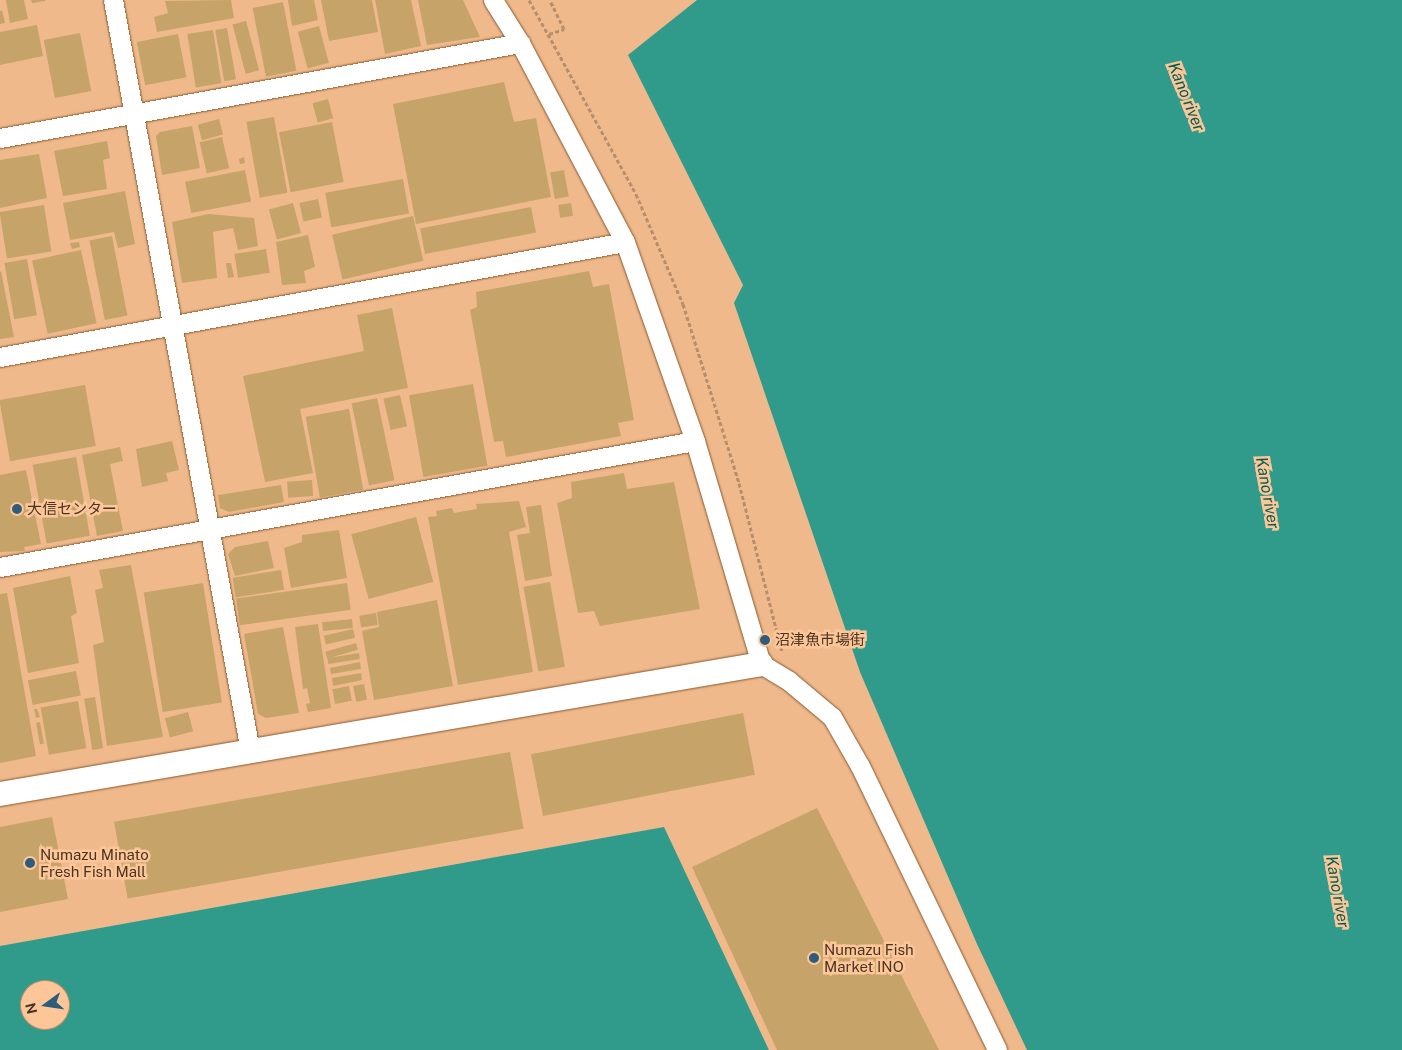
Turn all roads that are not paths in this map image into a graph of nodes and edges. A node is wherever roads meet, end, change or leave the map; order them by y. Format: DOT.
graph roads {
  1 [pos="113,0"];
  2 [pos="493,0"];
  3 [pos="520,43"];
  4 [pos="133,115"];
  5 [pos="0,138"];
  6 [pos="625,242"];
  7 [pos="175,327"];
  8 [pos="0,357"];
  9 [pos="695,441"];
  10 [pos="208,529"];
  11 [pos="0,567"];
  12 [pos="761,664"];
  13 [pos="250,751"];
  14 [pos="0,794"];
  15 [pos="997,1050"];
  1 -- 4 [label="street"];
  2 -- 3 [label="street"];
  3 -- 4 [label="street"];
  3 -- 6 [label="street"];
  4 -- 5 [label="street"];
  4 -- 7 [label="street"];
  6 -- 7 [label="street"];
  6 -- 9 [label="street"];
  7 -- 8 [label="street"];
  7 -- 10 [label="street"];
  9 -- 10 [label="street"];
  9 -- 12 [label="street"];
  10 -- 11 [label="street"];
  10 -- 13 [label="street"];
  12 -- 13 [label="street"];
  12 -- 15 [label="street"];
  13 -- 14 [label="street"];
}
